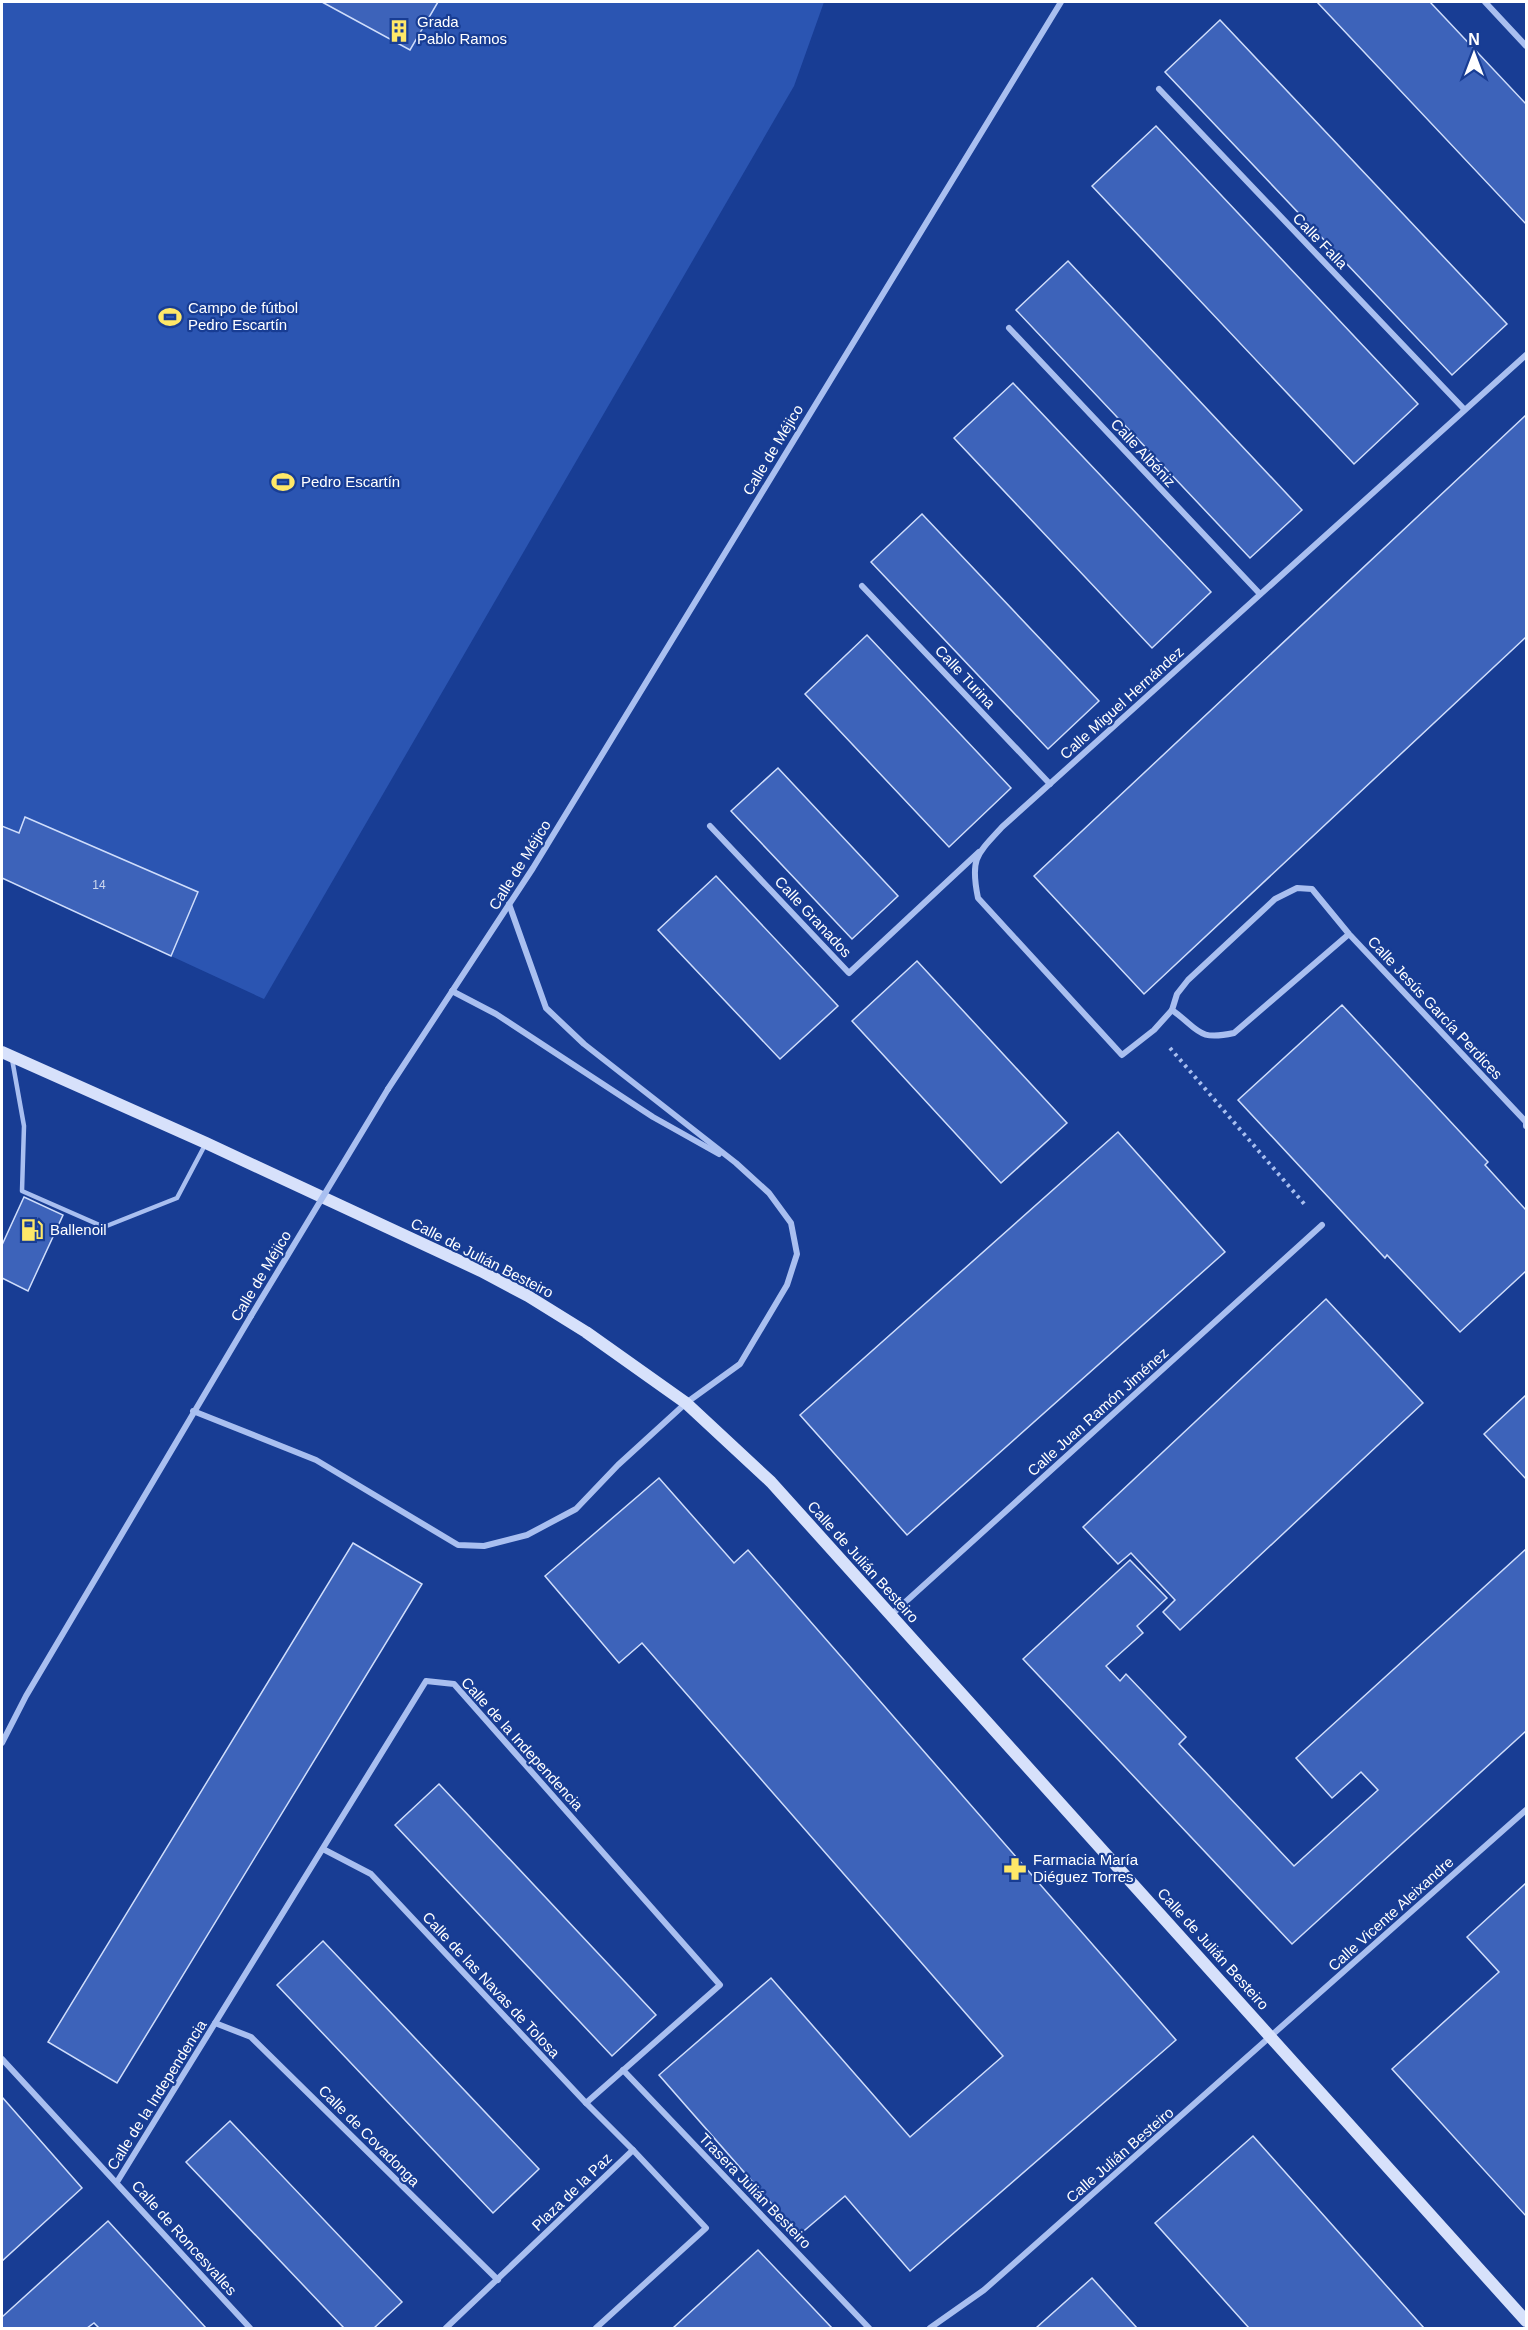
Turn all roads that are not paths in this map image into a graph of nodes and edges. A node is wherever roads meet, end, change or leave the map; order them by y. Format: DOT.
graph roads {
  1 [pos="1061,2"];
  2 [pos="1485,2"];
  3 [pos="1527,46"];
  4 [pos="1159,89"];
  5 [pos="1009,328"];
  6 [pos="1527,354"];
  7 [pos="1464,409"];
  8 [pos="862,586"];
  9 [pos="1260,594"];
  10 [pos="1050,784"];
  11 [pos="710,826"];
  12 [pos="980,851"];
  13 [pos="509,904"];
  14 [pos="1349,934"];
  15 [pos="452,991"];
  16 [pos="1172,1010"];
  17 [pos="7,1054"];
  18 [pos="1527,1125"];
  19 [pos="206,1143"];
  20 [pos="736,1163"];
  21 [pos="1322,1225"];
  22 [pos="686,1403"];
  23 [pos="193,1411"];
  24 [pos="891,1616"];
  25 [pos="2,1743"];
  26 [pos="1527,1810"];
  27 [pos="322,1849"];
  28 [pos="215,2023"];
  29 [pos="1272,2037"];
  30 [pos="2,2059"];
  31 [pos="623,2070"];
  32 [pos="586,2103"];
  33 [pos="633,2150"];
  34 [pos="117,2182"];
  35 [pos="498,2280"];
  36 [pos="1527,2321"];
  37 [pos="250,2328"];
  38 [pos="446,2328"];
  39 [pos="596,2328"];
  40 [pos="869,2328"];
  41 [pos="930,2328"];
  1 -- 13 [label="street, Calle de Méjico"];
  2 -- 3 [label="street"];
  4 -- 7 [label="street, Calle Falla"];
  5 -- 9 [label="street, Calle Albéniz"];
  6 -- 7 [label="street, Calle Miguel Hernández"];
  7 -- 9 [label="street, Calle Miguel Hernández"];
  8 -- 10 [label="street, Calle Turina"];
  9 -- 10 [label="street, Calle Miguel Hernández"];
  10 -- 12 [label="street, Calle Miguel Hernández"];
  11 -- 12 [label="street, Calle Granados"];
  12 -- 16 [label="street"];
  13 -- 15 [label="street, Calle de Méjico"];
  13 -- 20 [label="street"];
  14 -- 16 [label="street, Calle Jesús García Perdices"];
  14 -- 16 [label="street, Calle Jesús García Perdices"];
  14 -- 18 [label="street, Calle Jesús García Perdices"];
  15 -- 20 [label="street"];
  15 -- 23 [label="street, Calle de Méjico, bridge"];
  17 -- 19 [label="street, Calle de Julián Besteiro"];
  17 -- 19 [label="lane"];
  19 -- 22 [label="street, Calle de Julián Besteiro"];
  20 -- 22 [label="street"];
  21 -- 24 [label="street, Calle Juan Ramón Jiménez"];
  22 -- 23 [label="street"];
  22 -- 24 [label="street, Calle de Julián Besteiro"];
  23 -- 25 [label="street, Calle de Méjico"];
  24 -- 29 [label="street, Calle de Julián Besteiro"];
  26 -- 29 [label="street, Calle Vicente Aleixandre"];
  27 -- 28 [label="street, Calle de la Independencia"];
  27 -- 31 [label="street, Calle de la Independencia"];
  27 -- 32 [label="street, Calle de las Navas de Tolosa"];
  28 -- 34 [label="street, Calle de la Independencia"];
  28 -- 35 [label="street, Calle de Covadonga"];
  29 -- 36 [label="street, Calle de Julián Besteiro"];
  29 -- 41 [label="street, Calle Julián Besteiro"];
  30 -- 34 [label="street, Calle de Roncesvalles"];
  31 -- 32 [label="street, Calle de la Independencia"];
  31 -- 40 [label="street, Trasera Julián Besteiro"];
  32 -- 33 [label="street, Calle de las Navas de Tolosa"];
  33 -- 35 [label="street, Plaza de la Paz"];
  33 -- 39 [label="street, Plaza de la Paz"];
  34 -- 37 [label="street, Calle de Roncesvalles"];
  35 -- 38 [label="street, Plaza de la Paz"];
}
